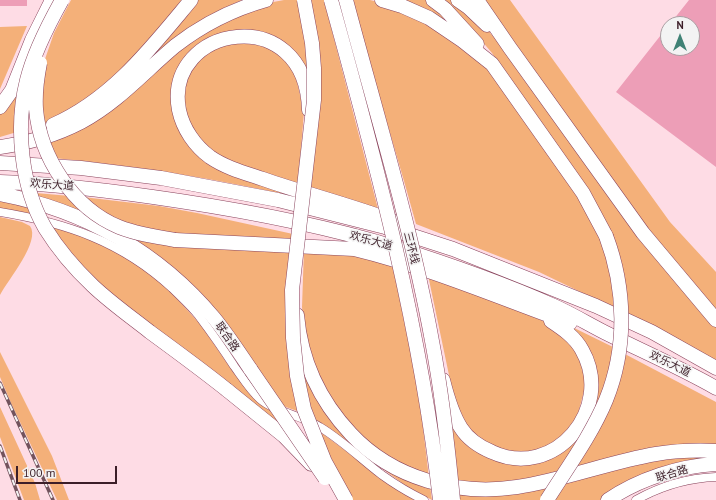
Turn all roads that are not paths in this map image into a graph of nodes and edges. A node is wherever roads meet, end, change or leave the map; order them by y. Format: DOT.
graph roads {
  1 [pos="52,0"];
  2 [pos="62,0"];
  3 [pos="66,0"];
  4 [pos="191,0"];
  5 [pos="266,0"];
  6 [pos="304,0"];
  7 [pos="331,0"];
  8 [pos="346,0"];
  9 [pos="382,0"];
  10 [pos="433,0"];
  11 [pos="458,0"];
  12 [pos="477,0"];
  13 [pos="510,48"];
  14 [pos="492,64"];
  15 [pos="0,106"];
  16 [pos="310,134"];
  17 [pos="0,142"];
  18 [pos="0,147"];
  19 [pos="0,163"];
  20 [pos="0,182"];
  21 [pos="0,194"];
  22 [pos="0,212"];
  23 [pos="275,218"];
  24 [pos="354,249"];
  25 [pos="453,249"];
  26 [pos="297,253"];
  27 [pos="530,308"];
  28 [pos="716,320"];
  29 [pos="607,333"];
  30 [pos="432,341"];
  31 [pos="716,368"];
  32 [pos="716,388"];
  33 [pos="716,451"];
  34 [pos="716,464"];
  35 [pos="716,476"];
  36 [pos="325,478"];
  37 [pos="612,497"];
  38 [pos="340,500"];
  39 [pos="346,500"];
  40 [pos="424,500"];
  41 [pos="440,500"];
  42 [pos="453,500"];
  43 [pos="546,500"];
  44 [pos="636,500"];
  1 -- 15 [label="highway"];
  2 -- 36 [label="highway, bridge"];
  3 -- 24 [label="highway, bridge"];
  4 -- 17 [label="highway"];
  5 -- 18 [label="highway"];
  6 -- 16 [label="highway, bridge"];
  7 -- 41 [label="highway, 三环线, bridge"];
  8 -- 30 [label="highway, 三环线, bridge"];
  9 -- 14 [label="highway"];
  10 -- 14 [label="highway"];
  11 -- 13 [label="highway"];
  12 -- 13 [label="highway"];
  13 -- 28 [label="highway"];
  14 -- 43 [label="highway, bridge"];
  16 -- 25 [label="highway, bridge"];
  16 -- 26 [label="highway, bridge"];
  19 -- 25 [label="highway, 欢乐大道"];
  20 -- 23 [label="highway, 欢乐大道"];
  21 -- 36 [label="highway, bridge"];
  22 -- 40 [label="street, 联合路"];
  23 -- 24 [label="highway"];
  23 -- 29 [label="highway, 欢乐大道"];
  24 -- 27 [label="highway"];
  25 -- 31 [label="highway, 欢乐大道"];
  26 -- 33 [label="highway, bridge"];
  26 -- 39 [label="highway, bridge"];
  27 -- 29 [label="highway"];
  27 -- 30 [label="highway, bridge"];
  29 -- 32 [label="highway, 欢乐大道"];
  30 -- 42 [label="highway, 三环线, bridge"];
  34 -- 37 [label="highway"];
  35 -- 44 [label="street, 联合路"];
  36 -- 38 [label="highway"];
}
